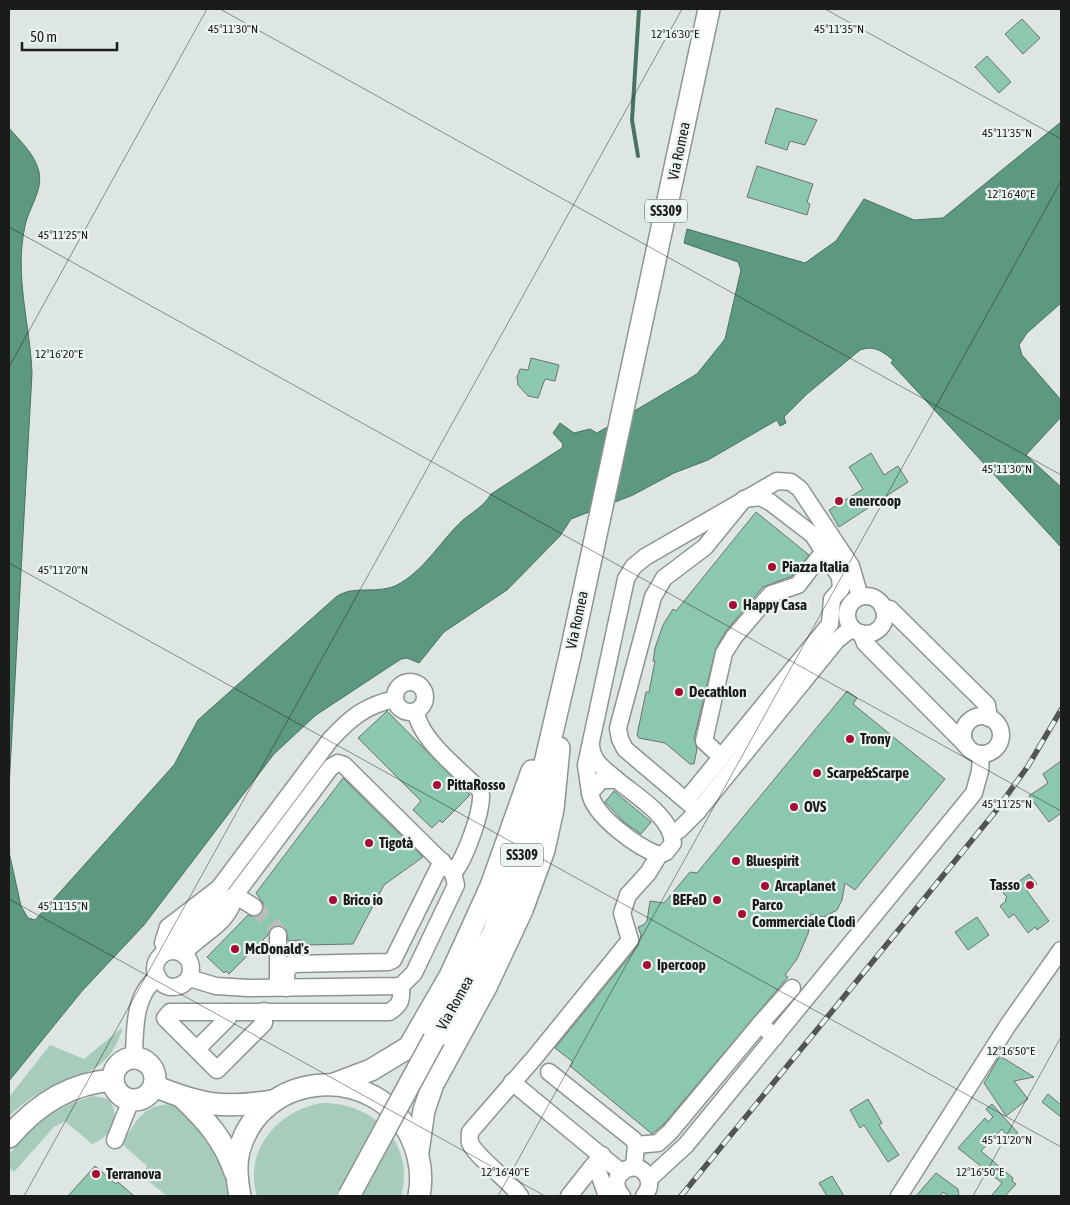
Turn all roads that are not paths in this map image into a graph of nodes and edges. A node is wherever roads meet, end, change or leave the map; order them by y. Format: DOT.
graph roads {
  1 [pos="709,9"];
  2 [pos="744,499"];
  3 [pos="696,527"];
  4 [pos="705,547"];
  5 [pos="824,552"];
  6 [pos="860,597"];
  7 [pos="883,608"];
  8 [pos="857,631"];
  9 [pos="570,656"];
  10 [pos="395,699"];
  11 [pos="416,711"];
  12 [pos="989,718"];
  13 [pos="595,726"];
  14 [pos="618,728"];
  15 [pos="591,745"];
  16 [pos="966,745"];
  17 [pos="981,754"];
  18 [pos="721,757"];
  19 [pos="616,780"];
  20 [pos="590,793"];
  21 [pos="687,799"];
  22 [pos="698,811"];
  23 [pos="672,834"];
  24 [pos="658,855"];
  25 [pos="442,860"];
  26 [pos="453,873"];
  27 [pos="236,895"];
  28 [pos="254,907"];
  29 [pos="415,917"];
  30 [pos="436,927"];
  31 [pos="278,935"];
  32 [pos="1061,950"];
  33 [pos="174,952"];
  34 [pos="158,978"];
  35 [pos="189,978"];
  36 [pos="401,986"];
  37 [pos="248,988"];
  38 [pos="282,988"];
  39 [pos="792,988"];
  40 [pos="257,1011"];
  41 [pos="229,1012"];
  42 [pos="760,1024"];
  43 [pos="775,1037"];
  44 [pos="197,1049"];
  45 [pos="134,1058"];
  46 [pos="549,1072"];
  47 [pos="113,1080"];
  48 [pos="512,1082"];
  49 [pos="334,1084"];
  50 [pos="154,1086"];
  51 [pos="183,1098"];
  52 [pos="131,1100"];
  53 [pos="272,1101"];
  54 [pos="9,1137"];
  55 [pos="115,1140"];
  56 [pos="636,1145"];
  57 [pos="418,1152"];
  58 [pos="597,1161"];
  59 [pos="628,1170"];
  60 [pos="236,1175"];
  61 [pos="649,1179"];
  62 [pos="240,1196"];
  63 [pos="349,1196"];
  64 [pos="419,1196"];
  65 [pos="520,1196"];
  66 [pos="568,1196"];
  67 [pos="606,1196"];
  68 [pos="622,1196"];
  69 [pos="644,1196"];
  70 [pos="899,1196"];
  1 -- 9 [label="main road, Via Romea / SS309"];
  2 -- 3 [label="street"];
  2 -- 4 [label="street"];
  2 -- 5 [label="street"];
  2 -- 6 [label="street"];
  3 -- 4 [label="street"];
  3 -- 13 [label="street"];
  4 -- 14 [label="street"];
  5 -- 18 [label="street"];
  5 -- 18 [label="street"];
  6 -- 7 [label="street"];
  6 -- 8 [label="street"];
  7 -- 8 [label="street"];
  7 -- 12 [label="street"];
  8 -- 16 [label="street"];
  8 -- 22 [label="street"];
  9 -- 49 [label="main road"];
  9 -- 57 [label="main road"];
  9 -- 63 [label="main road, Via Romea / SS309, bridge"];
  10 -- 11 [label="street"];
  10 -- 11 [label="street"];
  10 -- 33 [label="street"];
  11 -- 26 [label="street"];
  12 -- 16 [label="street"];
  12 -- 17 [label="street"];
  13 -- 14 [label="street"];
  13 -- 15 [label="street"];
  14 -- 21 [label="street"];
  15 -- 19 [label="street"];
  15 -- 20 [label="street"];
  16 -- 17 [label="street"];
  17 -- 43 [label="street"];
  18 -- 21 [label="street"];
  19 -- 20 [label="street"];
  19 -- 23 [label="street"];
  20 -- 24 [label="street"];
  21 -- 22 [label="street"];
  22 -- 23 [label="street"];
  23 -- 24 [label="street"];
  24 -- 48 [label="street"];
  25 -- 26 [label="street"];
  25 -- 27 [label="street"];
  25 -- 29 [label="street"];
  26 -- 30 [label="street"];
  27 -- 28 [label="street"];
  27 -- 33 [label="street"];
  29 -- 30 [label="street"];
  29 -- 38 [label="street"];
  30 -- 36 [label="street"];
  31 -- 38 [label="street"];
  32 -- 70 [label="street"];
  33 -- 34 [label="street"];
  33 -- 35 [label="street"];
  34 -- 35 [label="street"];
  34 -- 45 [label="street"];
  35 -- 37 [label="street"];
  36 -- 38 [label="street"];
  36 -- 40 [label="street"];
  37 -- 38 [label="street"];
  37 -- 40 [label="street"];
  39 -- 42 [label="street"];
  40 -- 41 [label="street"];
  40 -- 44 [label="street"];
  41 -- 44 [label="street"];
  41 -- 44 [label="street"];
  42 -- 43 [label="street"];
  42 -- 56 [label="street"];
  43 -- 61 [label="street"];
  45 -- 47 [label="main road"];
  45 -- 50 [label="main road"];
  46 -- 56 [label="street"];
  47 -- 52 [label="main road"];
  47 -- 54 [label="main road"];
  48 -- 58 [label="street"];
  48 -- 65 [label="street"];
  49 -- 53 [label="main road"];
  49 -- 57 [label="main road"];
  50 -- 51 [label="main road"];
  50 -- 52 [label="main road"];
  51 -- 53 [label="main road"];
  51 -- 60 [label="main road"];
  52 -- 55 [label="street"];
  53 -- 60 [label="main road"];
  56 -- 59 [label="street"];
  57 -- 64 [label="main road"];
  58 -- 59 [label="street"];
  58 -- 66 [label="street"];
  58 -- 67 [label="street"];
  59 -- 61 [label="street"];
  59 -- 68 [label="street"];
  60 -- 62 [label="main road"];
  61 -- 69 [label="street"];
}
